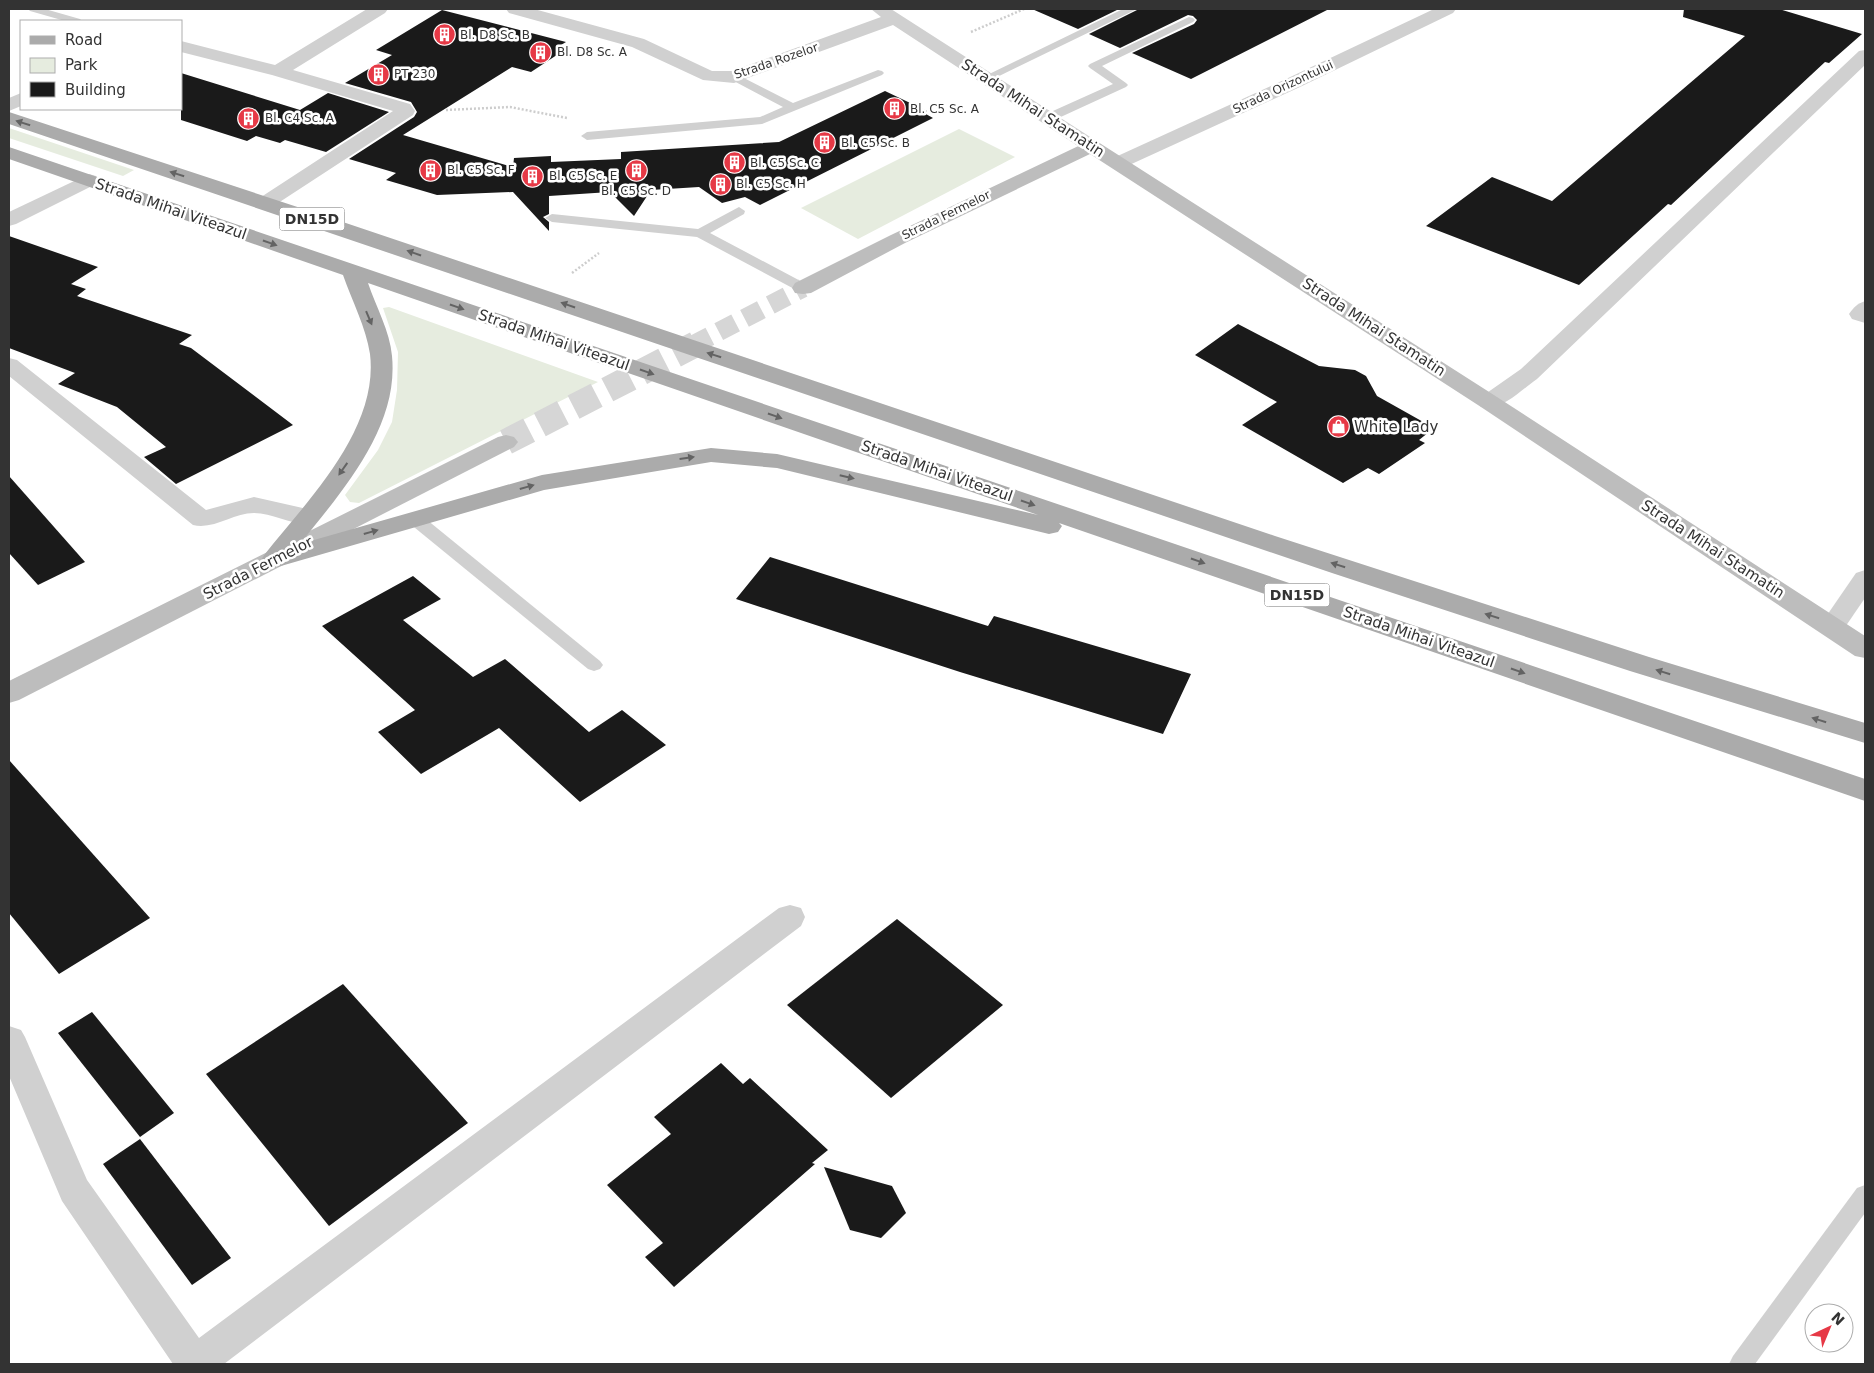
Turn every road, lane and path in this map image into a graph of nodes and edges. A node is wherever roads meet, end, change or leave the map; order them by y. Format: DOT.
graph roads {
  1 [pos="38,9"];
  2 [pos="379,9"];
  3 [pos="515,9"];
  4 [pos="1024,9"];
  5 [pos="1131,9"];
  6 [pos="1447,9"];
  7 [pos="888,14"];
  8 [pos="73,20"];
  9 [pos="1189,20"];
  10 [pos="182,46"];
  11 [pos="939,47"];
  12 [pos="1865,55"];
  13 [pos="278,71"];
  14 [pos="878,73"];
  15 [pos="734,77"];
  16 [pos="987,78"];
  17 [pos="792,107"];
  18 [pos="446,110"];
  19 [pos="9,118"];
  20 [pos="1048,118"];
  21 [pos="572,119"];
  22 [pos="587,136"];
  23 [pos="1091,146"];
  24 [pos="9,153"];
  25 [pos="1118,163"];
  26 [pos="89,180"];
  27 [pos="218,188"];
  28 [pos="265,203"];
  29 [pos="739,211"];
  30 [pos="180,212"];
  31 [pos="552,218"];
  32 [pos="9,220"];
  33 [pos="700,233"];
  34 [pos="601,252"];
  35 [pos="353,272"];
  36 [pos="565,278"];
  37 [pos="802,288"];
  38 [pos="1865,308"];
  39 [pos="1865,316"];
  40 [pos="9,365"];
  41 [pos="1489,402"];
  42 [pos="506,442"];
  43 [pos="307,517"];
  44 [pos="415,519"];
  45 [pos="1172,552"];
  46 [pos="274,560"];
  47 [pos="1865,579"];
  48 [pos="1832,627"];
  49 [pos="1865,649"];
  50 [pos="594,665"];
  51 [pos="9,692"];
  52 [pos="1865,734"];
  53 [pos="1865,790"];
  54 [pos="790,917"];
  55 [pos="9,1040"];
  56 [pos="1865,1194"];
  57 [pos="195,1364"];
  58 [pos="1741,1364"];
  1 -- 8 [label="lane"];
  2 -- 13 [label="street"];
  3 -- 15 [label="street, Strada Rozelor"];
  4 -- 11 [label="path"];
  5 -- 16 [label="lane"];
  6 -- 25 [label="street, Strada Orizontului"];
  7 -- 11 [label="street, Strada Mihai Stamatin"];
  7 -- 15 [label="street, Strada Rozelor"];
  9 -- 20 [label="lane"];
  10 -- 13 [label="street"];
  11 -- 16 [label="street, Strada Mihai Stamatin"];
  12 -- 41 [label="street"];
  13 -- 28 [label="street"];
  14 -- 17 [label="lane"];
  15 -- 17 [label="lane"];
  16 -- 20 [label="street, Strada Mihai Stamatin"];
  17 -- 22 [label="lane"];
  18 -- 21 [label="path"];
  27 -- 19 [label="main road, DN15D, one-way"];
  20 -- 23 [label="street, Strada Mihai Stamatin"];
  23 -- 25 [label="street, Strada Mihai Stamatin"];
  23 -- 37 [label="street, Strada Fermelor"];
  24 -- 26 [label="main road, Strada Mihai Viteazul / DN15D"];
  25 -- 41 [label="street, Strada Mihai Stamatin"];
  26 -- 30 [label="main road, Strada Mihai Viteazul / DN15D"];
  26 -- 32 [label="street"];
  27 -- 28 [label="main road, DN15D"];
  27 -- 30 [label="main road"];
  52 -- 28 [label="main road, DN15D, one-way"];
  29 -- 33 [label="lane"];
  30 -- 35 [label="main road, Strada Mihai Viteazul / DN15D, one-way"];
  31 -- 33 [label="lane"];
  33 -- 37 [label="lane"];
  34 -- 36 [label="path"];
  35 -- 43 [label="main road, one-way"];
  35 -- 45 [label="main road, Strada Mihai Viteazul / DN15D, one-way"];
  38 -- 39 [label="street"];
  40 -- 43 [label="street"];
  41 -- 48 [label="street, Strada Mihai Stamatin"];
  42 -- 46 [label="street, Strada Fermelor"];
  43 -- 46 [label="main road"];
  44 -- 45 [label="main road, one-way"];
  46 -- 44 [label="main road, one-way"];
  44 -- 50 [label="lane"];
  45 -- 53 [label="main road, Strada Mihai Viteazul / DN15D, one-way"];
  46 -- 51 [label="street, Strada Fermelor"];
  47 -- 48 [label="street"];
  48 -- 49 [label="street, Strada Mihai Stamatin"];
  54 -- 57 [label="street"];
  55 -- 57 [label="street"];
  56 -- 58 [label="lane"];
}
